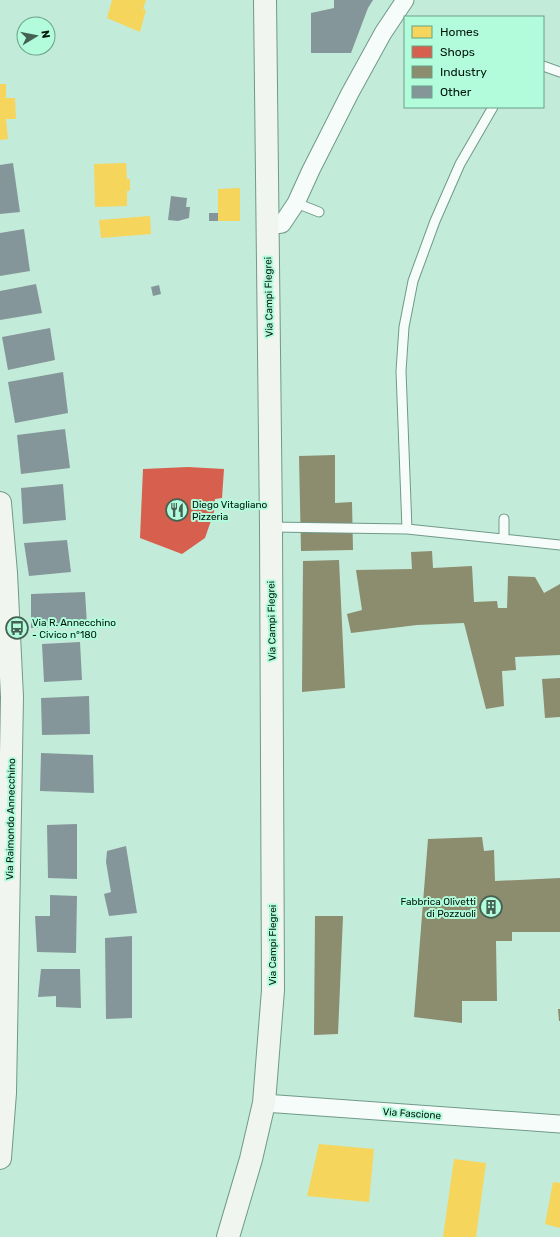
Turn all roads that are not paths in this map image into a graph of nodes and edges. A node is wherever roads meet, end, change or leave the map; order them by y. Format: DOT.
graph roads {
  1 [pos="265,0"];
  2 [pos="405,0"];
  3 [pos="544,66"];
  4 [pos="560,72"];
  5 [pos="493,108"];
  6 [pos="296,203"];
  7 [pos="319,212"];
  8 [pos="267,226"];
  9 [pos="0,503"];
  10 [pos="504,520"];
  11 [pos="271,527"];
  12 [pos="407,529"];
  13 [pos="504,539"];
  14 [pos="560,545"];
  15 [pos="264,1103"];
  16 [pos="560,1124"];
  17 [pos="0,1158"];
  18 [pos="228,1237"];
  1 -- 8 [label="main road, Via Campi Flegrei"];
  2 -- 6 [label="street"];
  3 -- 4 [label="lane"];
  5 -- 12 [label="lane"];
  6 -- 7 [label="lane"];
  6 -- 8 [label="street"];
  8 -- 11 [label="main road, Via Campi Flegrei"];
  9 -- 17 [label="main road, Via Raimondo Annecchino"];
  10 -- 13 [label="lane"];
  11 -- 12 [label="lane"];
  11 -- 15 [label="main road, Via Campi Flegrei"];
  12 -- 13 [label="lane"];
  13 -- 14 [label="lane"];
  15 -- 16 [label="street, Via Fascione"];
  15 -- 18 [label="main road, Via Campi Flegrei"];
}
